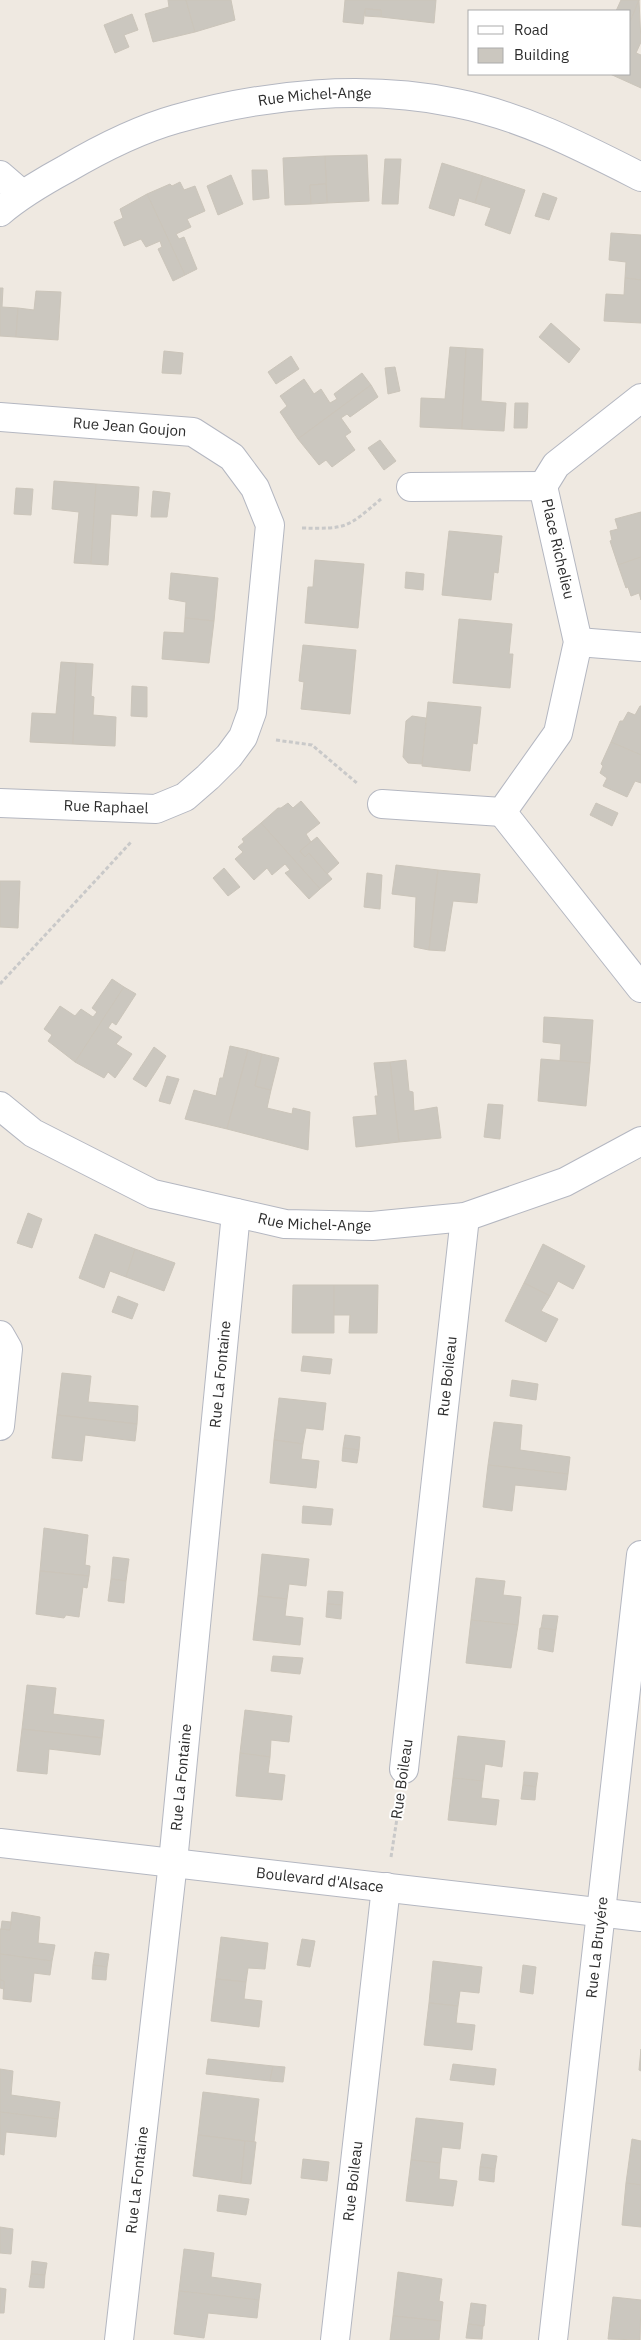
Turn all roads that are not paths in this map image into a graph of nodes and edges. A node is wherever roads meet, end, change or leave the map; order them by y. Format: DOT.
graph roads {
  1 [pos="0,175"];
  2 [pos="641,177"];
  3 [pos="22,194"];
  4 [pos="0,212"];
  5 [pos="641,398"];
  6 [pos="0,416"];
  7 [pos="411,486"];
  8 [pos="543,486"];
  9 [pos="578,642"];
  10 [pos="641,647"];
  11 [pos="243,737"];
  12 [pos="0,803"];
  13 [pos="382,804"];
  14 [pos="502,812"];
  15 [pos="641,988"];
  16 [pos="0,1106"];
  17 [pos="641,1141"];
  18 [pos="236,1213"];
  19 [pos="465,1217"];
  20 [pos="0,1336"];
  21 [pos="0,1426"];
  22 [pos="641,1555"];
  23 [pos="404,1769"];
  24 [pos="0,1843"];
  25 [pos="173,1862"];
  26 [pos="386,1887"];
  27 [pos="600,1913"];
  28 [pos="641,1917"];
  29 [pos="118,2340"];
  30 [pos="335,2340"];
  31 [pos="553,2340"];
  1 -- 3 [label="street"];
  2 -- 3 [label="street, Rue Michel-Ange"];
  3 -- 4 [label="street, Rue Michel-Ange"];
  5 -- 8 [label="street"];
  6 -- 11 [label="street, Rue Jean Goujon"];
  7 -- 8 [label="street, Place Richelieu"];
  8 -- 9 [label="street, Place Richelieu"];
  9 -- 10 [label="street"];
  9 -- 14 [label="street, Place Richelieu"];
  11 -- 12 [label="street, Rue Raphael"];
  13 -- 14 [label="street"];
  14 -- 15 [label="street"];
  16 -- 18 [label="street, Rue Michel-Ange"];
  17 -- 19 [label="street, Rue Michel-Ange"];
  18 -- 19 [label="street, Rue Michel-Ange"];
  18 -- 25 [label="street, Rue La Fontaine"];
  19 -- 23 [label="street, Rue Boileau"];
  20 -- 21 [label="street"];
  22 -- 27 [label="street, Rue La Bruyére"];
  24 -- 25 [label="street, Boulevard d'Alsace"];
  25 -- 26 [label="street, Boulevard d'Alsace"];
  25 -- 29 [label="street, Rue La Fontaine"];
  26 -- 27 [label="street, Boulevard d'Alsace"];
  26 -- 30 [label="street, Rue Boileau"];
  27 -- 28 [label="street, Boulevard d'Alsace"];
  27 -- 31 [label="street, Rue La Bruyére"];
}
